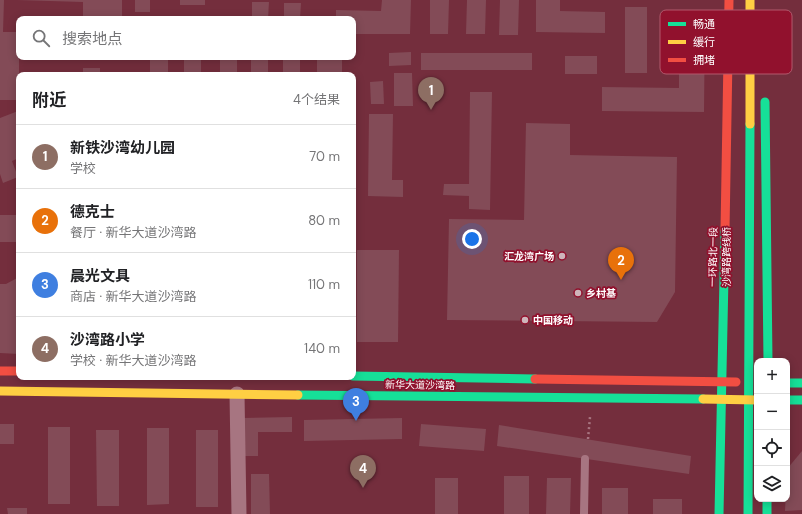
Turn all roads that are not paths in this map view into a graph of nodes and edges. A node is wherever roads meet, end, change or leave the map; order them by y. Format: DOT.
graph roads {
  1 [pos="730,0"];
  2 [pos="730,10"];
  3 [pos="728,74"];
  4 [pos="750,74"];
  5 [pos="765,94"];
  6 [pos="768,358"];
  7 [pos="0,371"];
  8 [pos="16,371"];
  9 [pos="736,372"];
  10 [pos="356,376"];
  11 [pos="721,381"];
  12 [pos="754,382"];
  13 [pos="790,383"];
  14 [pos="802,383"];
  15 [pos="0,391"];
  16 [pos="237,394"];
  17 [pos="720,400"];
  18 [pos="754,400"];
  19 [pos="790,400"];
  20 [pos="802,400"];
  21 [pos="736,411"];
  22 [pos="585,459"];
  23 [pos="767,502"];
  24 [pos="239,514"];
  25 [pos="584,514"];
  26 [pos="719,514"];
  27 [pos="748,514"];
  28 [pos="767,514"];
  1 -- 2 [label="main road, 一环路北一段"];
  3 -- 11 [label="main road, 一环路北一段"];
  4 -- 27 [label="main road"];
  5 -- 6 [label="main road"];
  7 -- 8 [label="main road"];
  9 -- 21 [label="main road"];
  10 -- 11 [label="main road, 新华大道沙湾路"];
  11 -- 12 [label="main road, 新华大道沙湾路"];
  11 -- 17 [label="main road, 一环路北一段"];
  13 -- 14 [label="main road"];
  15 -- 16 [label="main road, 新华大道沙湾路"];
  16 -- 17 [label="main road, 新华大道沙湾路"];
  16 -- 24 [label="street"];
  17 -- 18 [label="main road, 新华大道沙湾路"];
  17 -- 26 [label="main road, 一环路北一段"];
  19 -- 20 [label="main road"];
  22 -- 25 [label="lane"];
  23 -- 28 [label="main road"];
}
